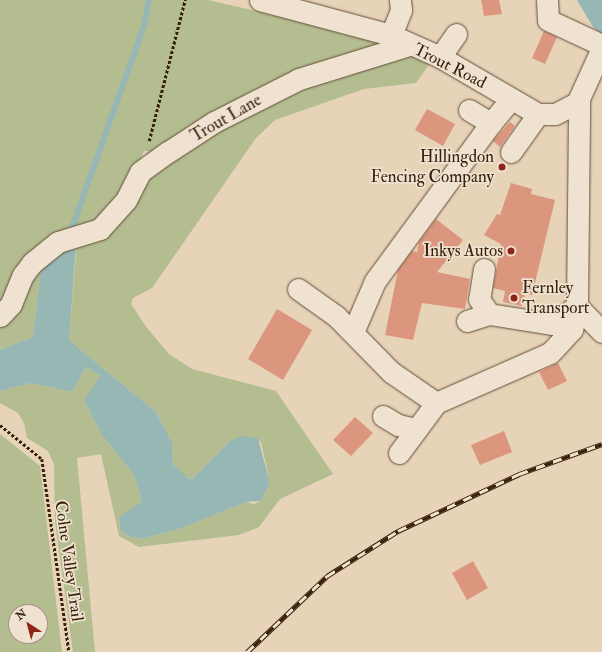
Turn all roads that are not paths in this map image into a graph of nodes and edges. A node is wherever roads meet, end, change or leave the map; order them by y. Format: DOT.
graph roads {
  1 [pos="260,0"];
  2 [pos="400,0"];
  3 [pos="547,0"];
  4 [pos="456,34"];
  5 [pos="391,35"];
  6 [pos="409,45"];
  7 [pos="602,47"];
  8 [pos="440,57"];
  9 [pos="511,99"];
  10 [pos="579,100"];
  11 [pos="469,110"];
  12 [pos="538,114"];
  13 [pos="491,123"];
  14 [pos="146,151"];
  15 [pos="512,152"];
  16 [pos="140,172"];
  17 [pos="484,269"];
  18 [pos="298,289"];
  19 [pos="577,306"];
  20 [pos="489,314"];
  21 [pos="0,316"];
  22 [pos="467,321"];
  23 [pos="352,332"];
  24 [pos="602,332"];
  25 [pos="436,403"];
  26 [pos="383,416"];
  27 [pos="416,429"];
  28 [pos="399,452"];
  1 -- 5 [label="street, Trout Road"];
  2 -- 5 [label="street"];
  3 -- 7 [label="street"];
  4 -- 8 [label="street"];
  5 -- 6 [label="street, Trout Road"];
  6 -- 8 [label="street, Trout Road"];
  6 -- 16 [label="street, Trout Lane"];
  7 -- 10 [label="street"];
  8 -- 9 [label="street, Trout Road"];
  9 -- 12 [label="street, Trout Road"];
  9 -- 13 [label="street"];
  10 -- 12 [label="street"];
  10 -- 19 [label="street"];
  11 -- 13 [label="street"];
  12 -- 15 [label="street"];
  13 -- 23 [label="street"];
  14 -- 16 [label="street"];
  16 -- 21 [label="street, Trout Lane"];
  17 -- 20 [label="street"];
  18 -- 23 [label="street"];
  19 -- 20 [label="street"];
  19 -- 24 [label="street"];
  19 -- 25 [label="street"];
  20 -- 22 [label="street"];
  23 -- 25 [label="street"];
  25 -- 27 [label="street"];
  26 -- 27 [label="street"];
  27 -- 28 [label="street"];
}
